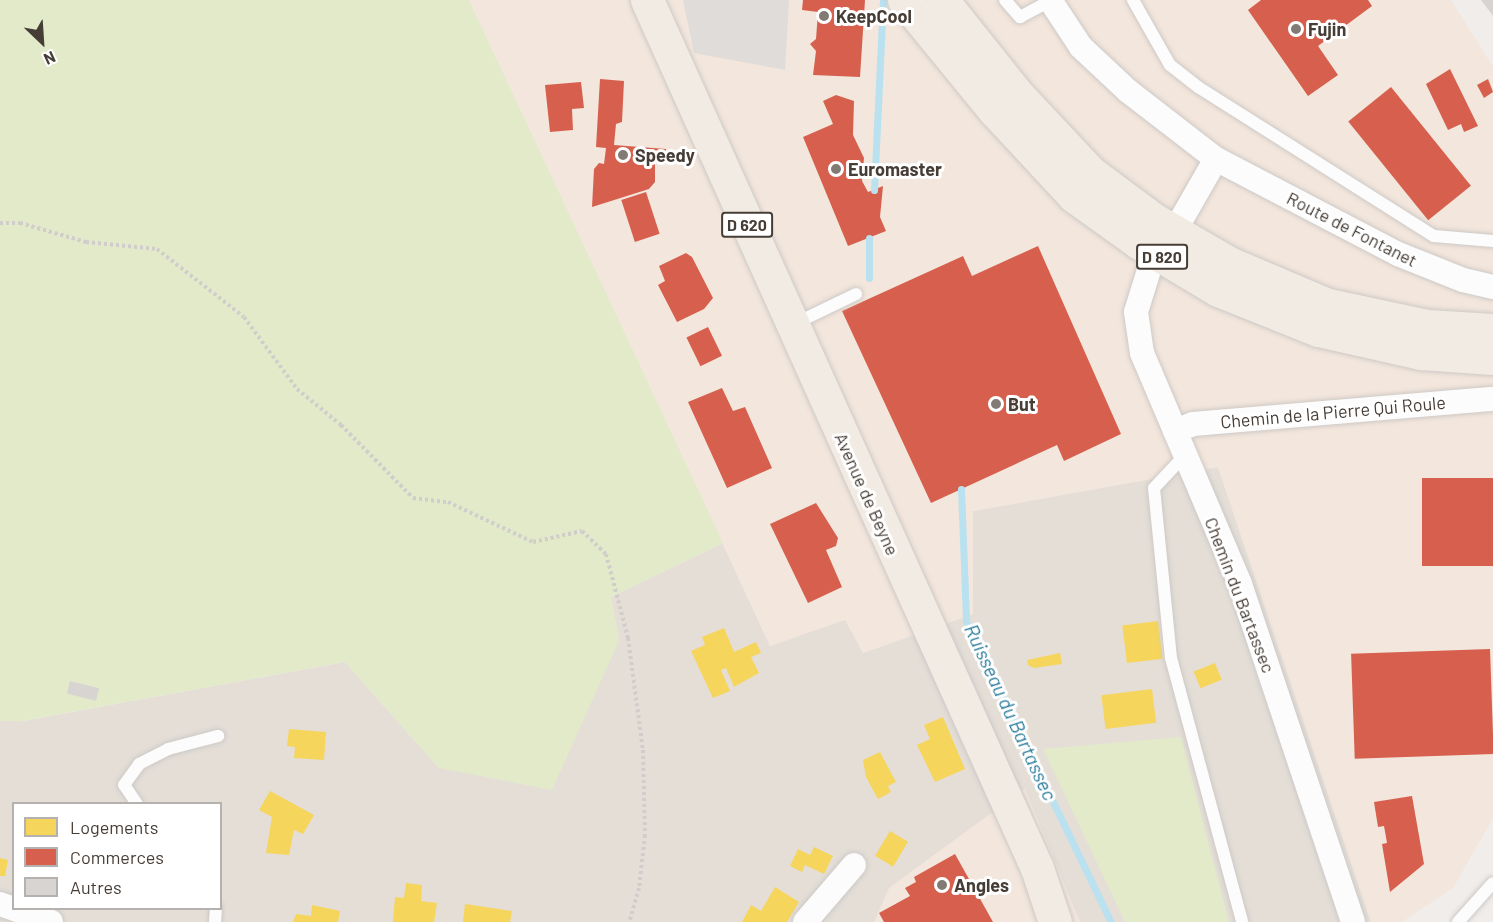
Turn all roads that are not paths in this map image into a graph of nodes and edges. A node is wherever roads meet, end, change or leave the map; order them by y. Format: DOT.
graph roads {
  1 [pos="647,0"];
  2 [pos="669,0"];
  3 [pos="1005,0"];
  4 [pos="1051,0"];
  5 [pos="1133,0"];
  6 [pos="921,4"];
  7 [pos="678,66"];
  8 [pos="1216,159"];
  9 [pos="1181,220"];
  10 [pos="1493,240"];
  11 [pos="1149,270"];
  12 [pos="1493,287"];
  13 [pos="856,294"];
  14 [pos="790,326"];
  15 [pos="1493,330"];
  16 [pos="1493,358"];
  17 [pos="1493,399"];
  18 [pos="1174,431"];
  19 [pos="1185,454"];
  20 [pos="218,736"];
  21 [pos="136,802"];
  22 [pos="854,865"];
  23 [pos="1493,884"];
  24 [pos="17,910"];
  25 [pos="51,922"];
  26 [pos="805,922"];
  27 [pos="1055,922"];
  28 [pos="1242,922"];
  29 [pos="1353,922"];
  30 [pos="1458,922"];
  1 -- 7 [label="main road, Avenue de Beyne / D 620"];
  2 -- 7 [label="main road, Avenue de Beyne / D 620"];
  3 -- 4 [label="lane"];
  4 -- 8 [label="street, Route de Fontanet"];
  5 -- 10 [label="lane"];
  6 -- 15 [label="main road, D 820"];
  6 -- 16 [label="main road, D 820"];
  7 -- 14 [label="main road, Avenue de Beyne / D 620"];
  8 -- 9 [label="street"];
  8 -- 12 [label="street, Route de Fontanet"];
  11 -- 18 [label="street, Chemin du Bartassec"];
  13 -- 14 [label="lane"];
  14 -- 27 [label="main road, Avenue de Beyne / D 620"];
  17 -- 18 [label="street, Chemin de la Pierre Qui Roule"];
  18 -- 19 [label="street, Chemin du Bartassec"];
  19 -- 28 [label="lane"];
  19 -- 29 [label="street, Chemin du Bartassec"];
  20 -- 21 [label="lane"];
  22 -- 26 [label="street"];
  23 -- 30 [label="lane"];
  24 -- 25 [label="street"];
}
